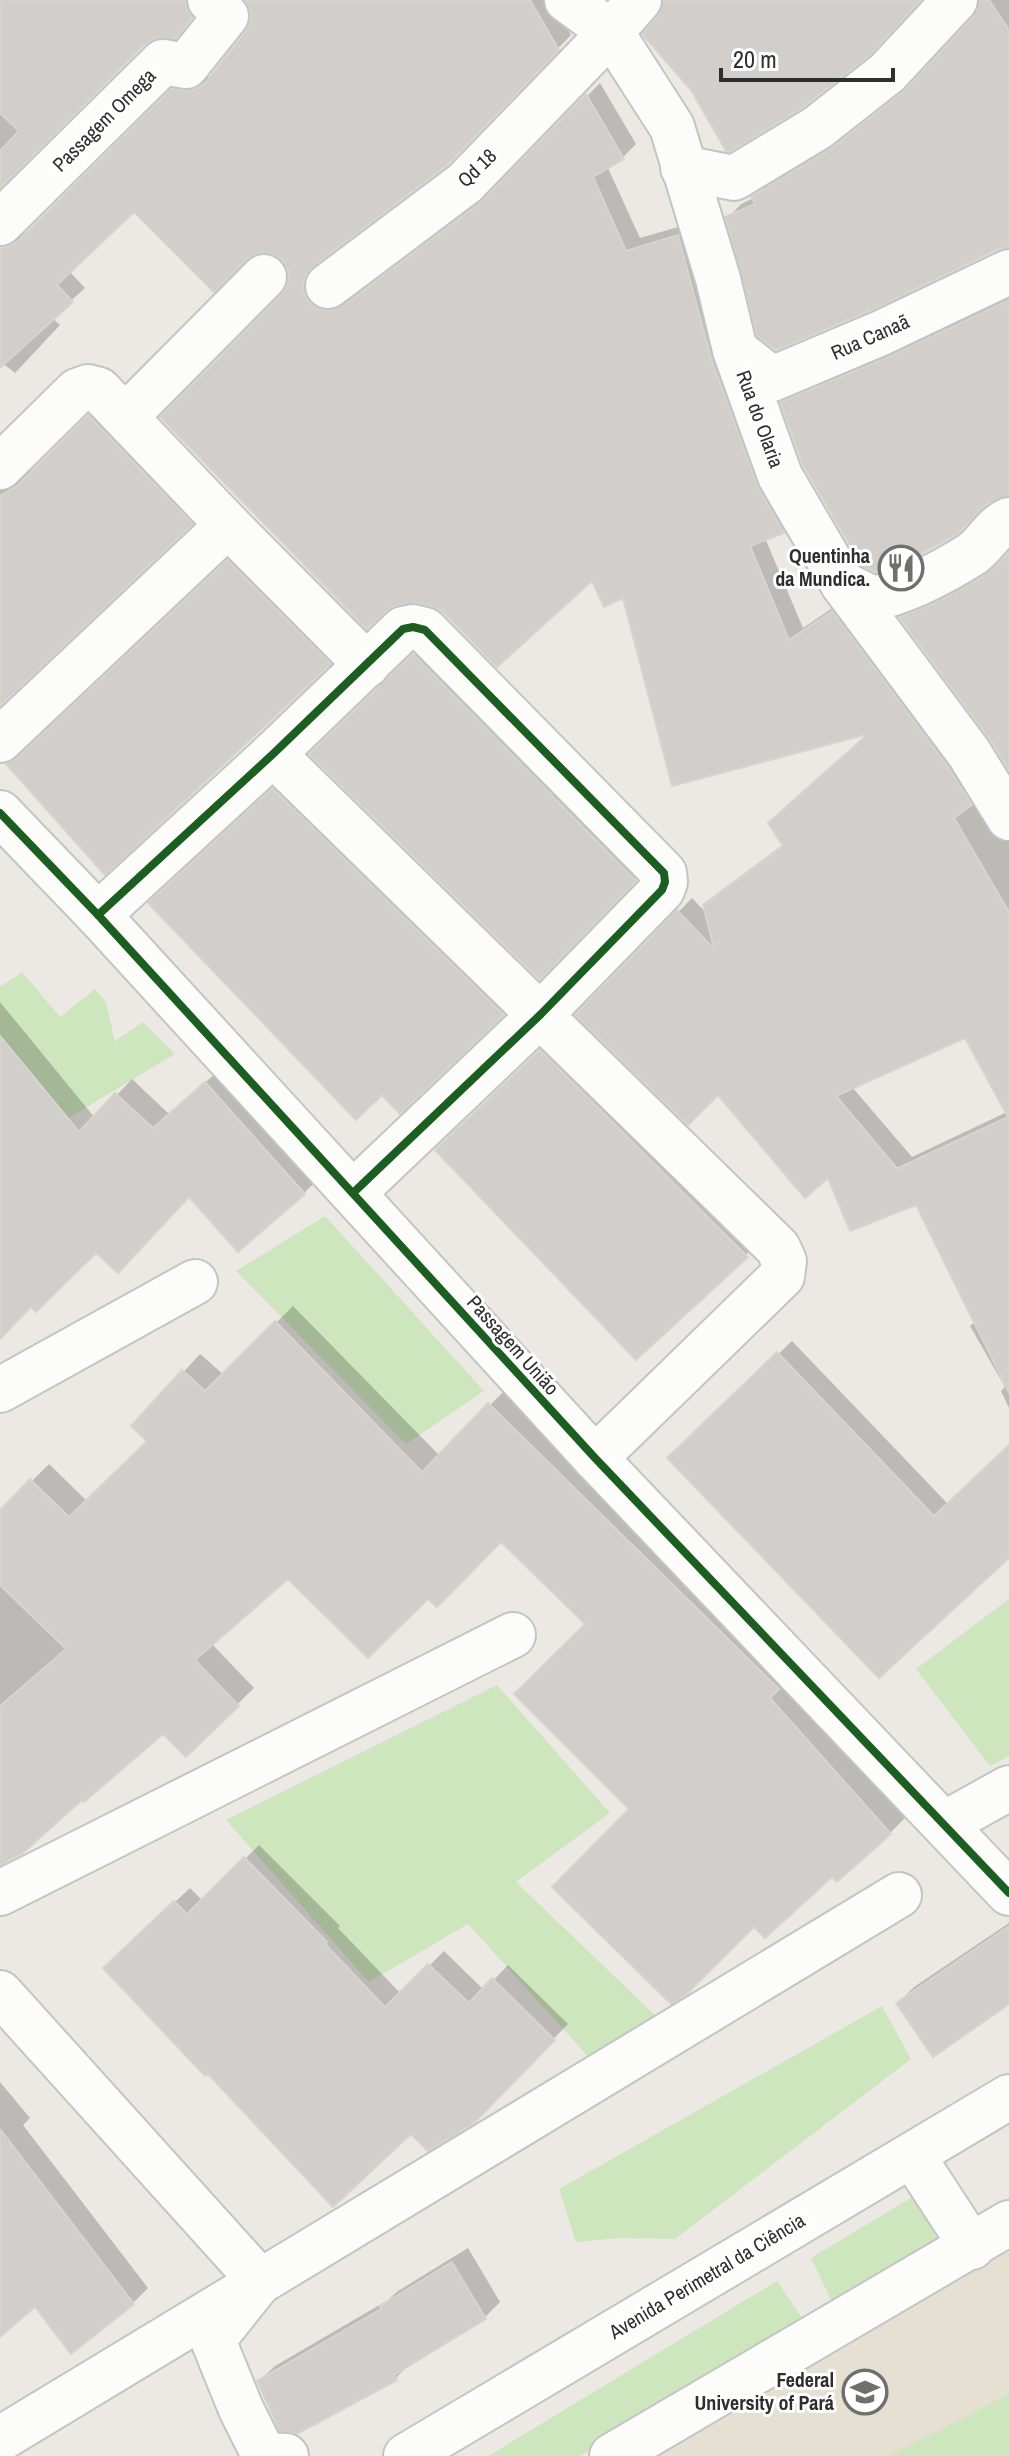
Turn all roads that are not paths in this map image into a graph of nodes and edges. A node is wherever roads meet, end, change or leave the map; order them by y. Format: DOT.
graph roads {
  1 [pos="210,0"];
  2 [pos="567,0"];
  3 [pos="955,0"];
  4 [pos="625,16"];
  5 [pos="683,168"];
  6 [pos="0,223"];
  7 [pos="1009,272"];
  8 [pos="264,277"];
  9 [pos="328,286"];
  10 [pos="735,350"];
  11 [pos="125,417"];
  12 [pos="0,467"];
  13 [pos="1009,520"];
  14 [pos="228,525"];
  15 [pos="843,584"];
  16 [pos="367,665"];
  17 [pos="0,740"];
  18 [pos="273,754"];
  19 [pos="0,813"];
  20 [pos="1009,818"];
  21 [pos="98,915"];
  22 [pos="541,1014"];
  23 [pos="353,1193"];
  24 [pos="195,1282"];
  25 [pos="0,1390"];
  26 [pos="595,1458"];
  27 [pos="513,1635"];
  28 [pos="1009,1788"];
  29 [pos="944,1824"];
  30 [pos="0,1893"];
  31 [pos="1009,1893"];
  32 [pos="899,1895"];
  33 [pos="0,1993"];
  34 [pos="1009,2097"];
  35 [pos="912,2155"];
  36 [pos="1009,2223"];
  37 [pos="972,2247"];
  38 [pos="260,2281"];
  39 [pos="0,2439"];
  40 [pos="286,2456"];
  41 [pos="406,2456"];
  42 [pos="612,2456"];
  1 -- 6 [label="street, Passagem Omega"];
  2 -- 4 [label="street, Rua do Olaria"];
  3 -- 5 [label="street"];
  4 -- 5 [label="street, Rua do Olaria"];
  4 -- 9 [label="street, Qd 18"];
  5 -- 10 [label="street, Rua do Olaria"];
  7 -- 10 [label="street, Rua Canaã"];
  8 -- 11 [label="street"];
  10 -- 15 [label="street, Rua do Olaria"];
  11 -- 12 [label="street"];
  11 -- 14 [label="street"];
  13 -- 15 [label="street"];
  14 -- 16 [label="street"];
  14 -- 17 [label="street"];
  15 -- 20 [label="street, Rua do Olaria"];
  16 -- 18 [label="street"];
  16 -- 22 [label="street"];
  18 -- 21 [label="street"];
  18 -- 22 [label="street"];
  19 -- 21 [label="street, Passagem União"];
  21 -- 23 [label="street, Passagem União"];
  22 -- 23 [label="street"];
  22 -- 26 [label="street"];
  23 -- 26 [label="street, Passagem União"];
  24 -- 25 [label="street"];
  26 -- 29 [label="street, Passagem União"];
  27 -- 30 [label="street"];
  28 -- 29 [label="street"];
  29 -- 31 [label="street, Passagem União"];
  32 -- 38 [label="street"];
  33 -- 38 [label="street"];
  34 -- 35 [label="street, Avenida Perimetral da Ciência"];
  35 -- 37 [label="street"];
  35 -- 41 [label="street, Avenida Perimetral da Ciência"];
  36 -- 37 [label="street"];
  37 -- 42 [label="street"];
  38 -- 39 [label="street"];
  38 -- 40 [label="street"];
}
